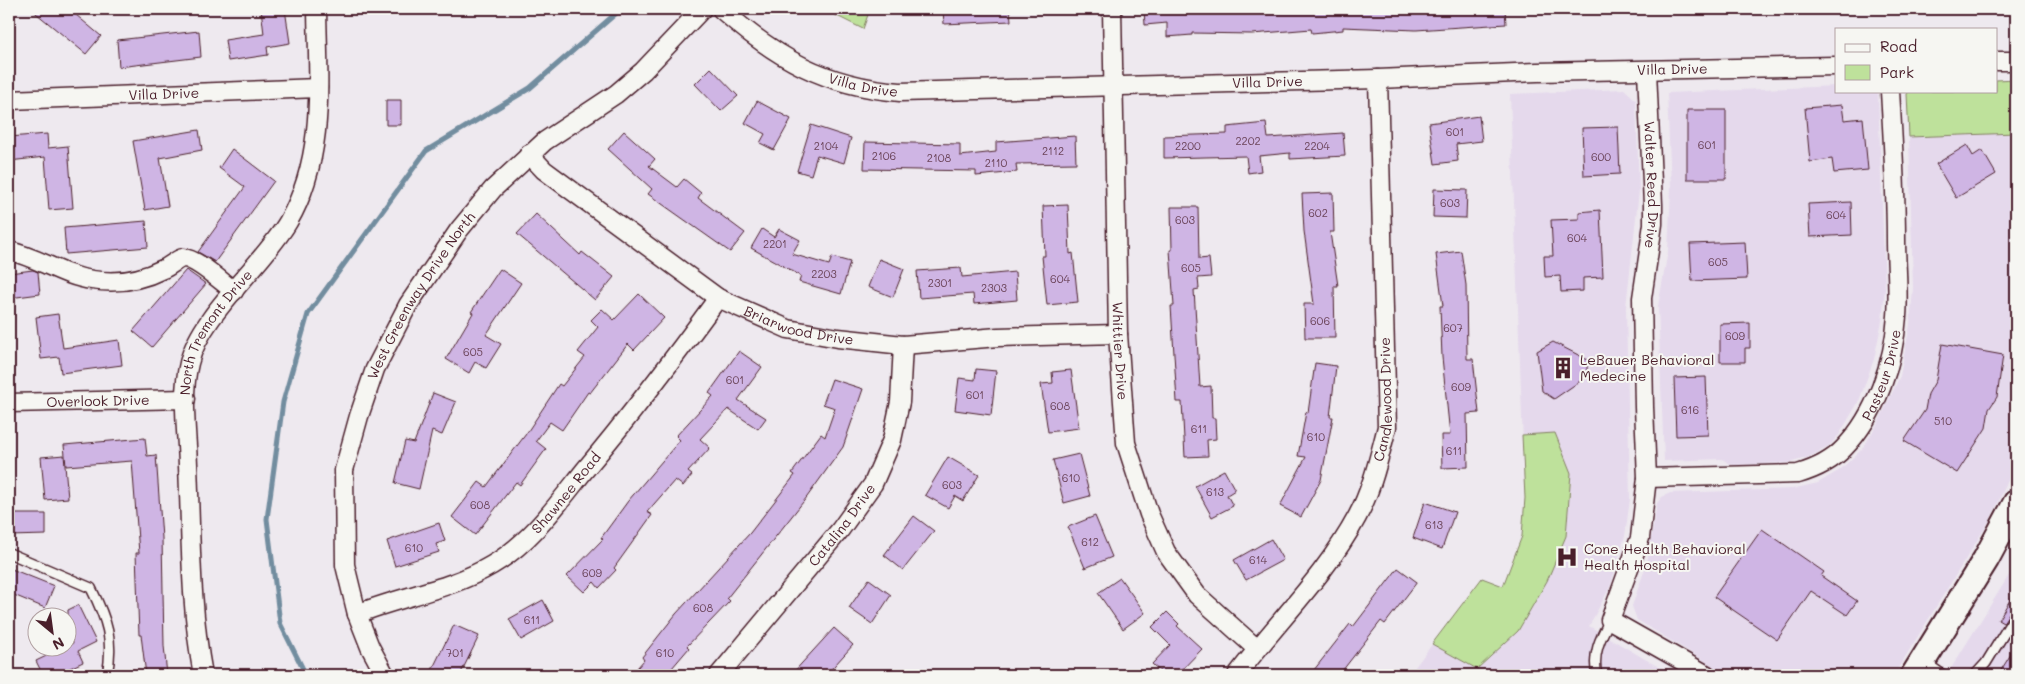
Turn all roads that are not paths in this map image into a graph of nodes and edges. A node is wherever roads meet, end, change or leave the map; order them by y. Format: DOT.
graph roads {
  1 [pos="317,9"];
  2 [pos="702,9"];
  3 [pos="721,9"];
  4 [pos="1112,9"];
  5 [pos="2016,61"];
  6 [pos="1998,62"];
  7 [pos="1835,66"];
  8 [pos="1647,71"];
  9 [pos="1378,79"];
  10 [pos="1115,86"];
  11 [pos="318,88"];
  12 [pos="1890,92"];
  13 [pos="9,100"];
  14 [pos="529,154"];
  15 [pos="9,251"];
  16 [pos="234,291"];
  17 [pos="718,298"];
  18 [pos="1118,334"];
  19 [pos="903,346"];
  20 [pos="186,399"];
  21 [pos="9,403"];
  22 [pos="1647,478"];
  23 [pos="2016,503"];
  24 [pos="9,552"];
  25 [pos="357,614"];
  26 [pos="2016,614"];
  27 [pos="1610,620"];
  28 [pos="1257,649"];
  29 [pos="1926,671"];
  30 [pos="107,675"];
  31 [pos="203,675"];
  32 [pos="385,675"];
  33 [pos="719,675"];
  34 [pos="1237,675"];
  35 [pos="1597,675"];
  36 [pos="1707,675"];
  37 [pos="1975,675"];
  1 -- 11 [label="street, North Tremont Drive"];
  2 -- 14 [label="street, West Greenway Drive North"];
  3 -- 10 [label="street, Villa Drive"];
  4 -- 10 [label="street, Whittier Drive"];
  5 -- 6 [label="street"];
  7 -- 8 [label="street, Villa Drive"];
  8 -- 9 [label="street, Villa Drive"];
  8 -- 22 [label="street, Walter Reed Drive"];
  9 -- 10 [label="street, Villa Drive"];
  9 -- 28 [label="street, Candlewood Drive"];
  10 -- 18 [label="street, Whittier Drive"];
  11 -- 13 [label="street, Villa Drive"];
  11 -- 16 [label="street, North Tremont Drive"];
  12 -- 22 [label="street, Pasteur Drive"];
  14 -- 17 [label="street, Briarwood Drive"];
  14 -- 25 [label="street, West Greenway Drive North"];
  15 -- 16 [label="street"];
  16 -- 20 [label="street, North Tremont Drive"];
  17 -- 19 [label="street, Briarwood Drive"];
  17 -- 25 [label="street, Shawnee Road"];
  18 -- 19 [label="street, Briarwood Drive"];
  18 -- 28 [label="street, Whittier Drive"];
  19 -- 33 [label="street, Catalina Drive"];
  20 -- 21 [label="street, Overlook Drive"];
  20 -- 31 [label="street, North Tremont Drive"];
  22 -- 27 [label="street, Walter Reed Drive"];
  23 -- 29 [label="street"];
  24 -- 30 [label="lane"];
  25 -- 32 [label="street, West Greenway Drive North"];
  26 -- 37 [label="lane"];
  27 -- 35 [label="lane"];
  27 -- 36 [label="street"];
  28 -- 34 [label="street, Candlewood Drive"];
}
